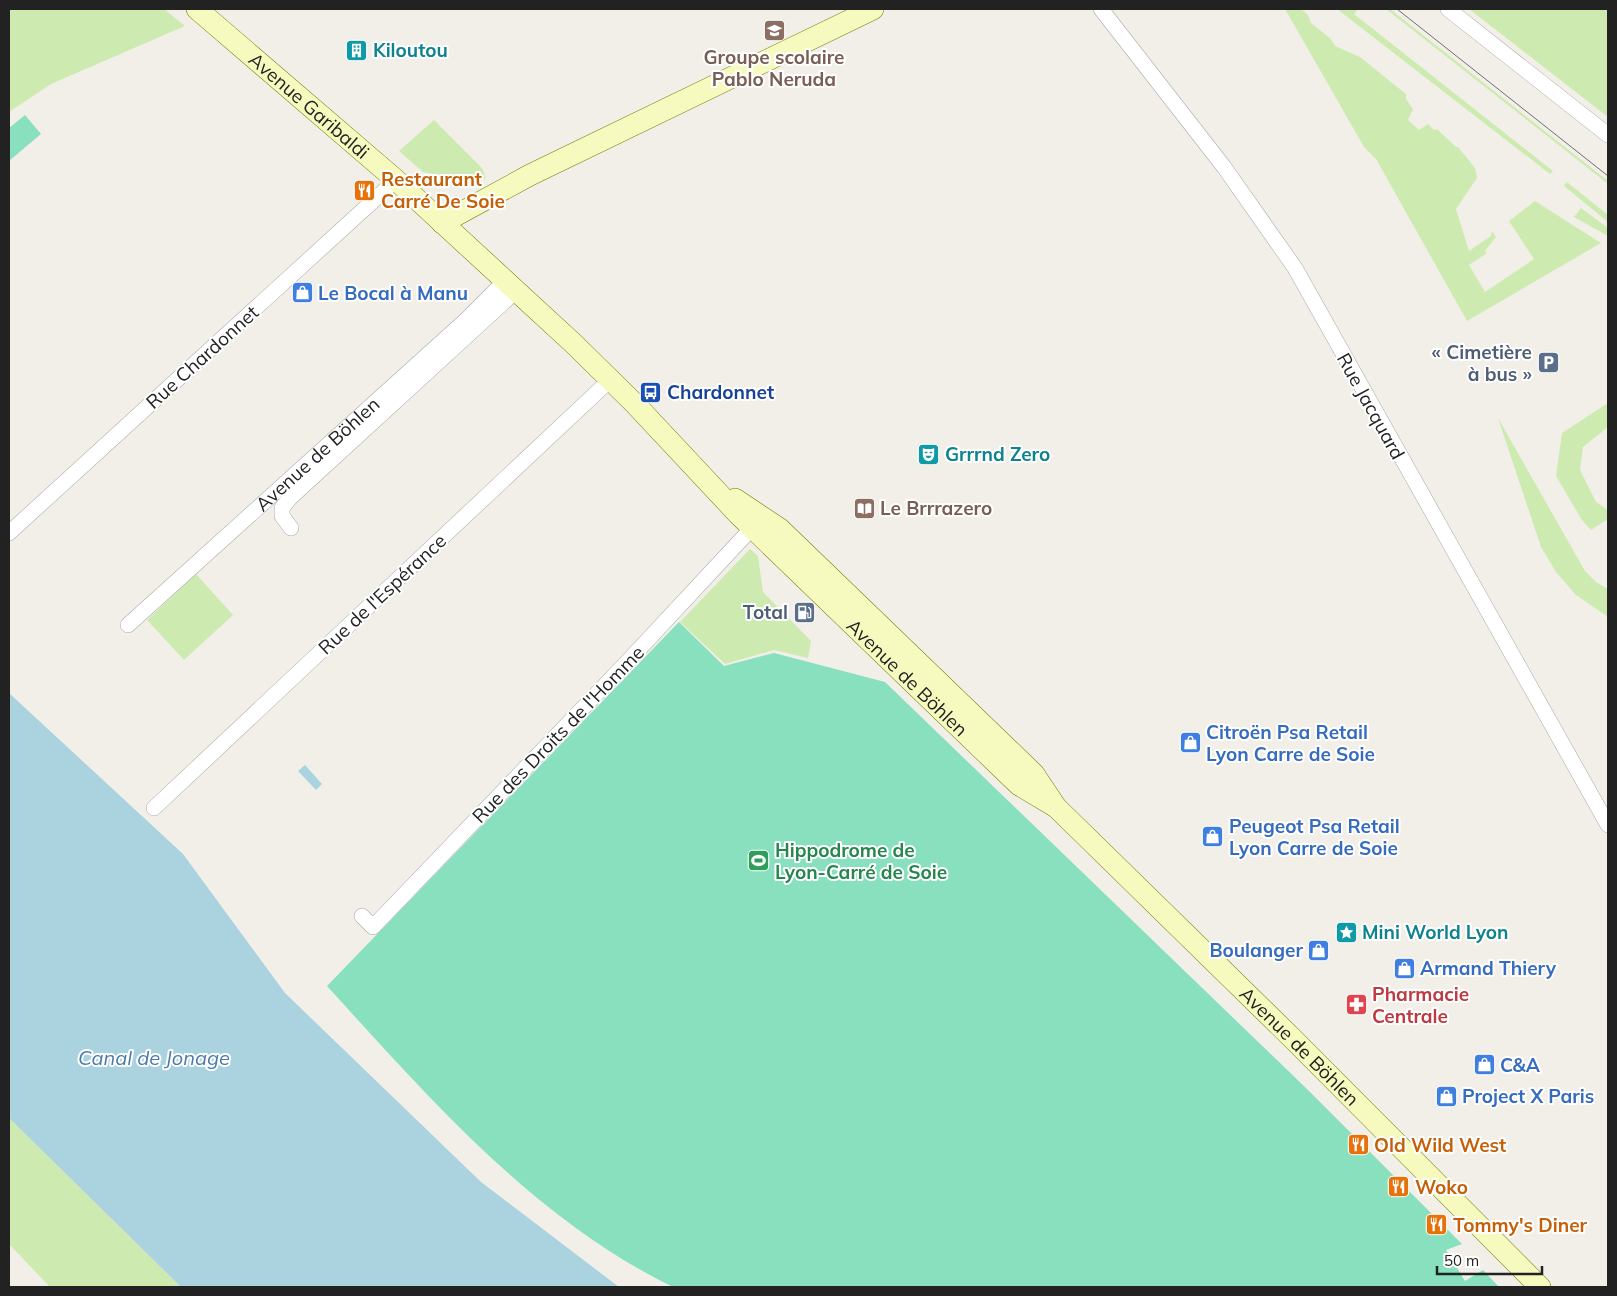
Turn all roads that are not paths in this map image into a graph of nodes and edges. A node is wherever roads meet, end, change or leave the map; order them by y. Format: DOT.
graph roads {
  1 [pos="197,9"];
  2 [pos="873,9"];
  3 [pos="1101,9"];
  4 [pos="1448,9"];
  5 [pos="1608,135"];
  6 [pos="396,180"];
  7 [pos="442,223"];
  8 [pos="510,286"];
  9 [pos="610,380"];
  10 [pos="719,492"];
  11 [pos="291,528"];
  12 [pos="9,533"];
  13 [pos="759,534"];
  14 [pos="807,555"];
  15 [pos="128,625"];
  16 [pos="1056,807"];
  17 [pos="154,808"];
  18 [pos="1608,825"];
  19 [pos="362,916"];
  20 [pos="1540,1287"];
  1 -- 6 [label="main road, Avenue Garibaldi"];
  2 -- 7 [label="main road"];
  3 -- 18 [label="street, Rue Jacquard"];
  4 -- 5 [label="street"];
  6 -- 7 [label="main road, Avenue Garibaldi"];
  6 -- 12 [label="street, Rue Chardonnet"];
  7 -- 8 [label="main road, Avenue de Böhlen"];
  8 -- 9 [label="main road, Avenue de Böhlen"];
  8 -- 11 [label="street"];
  8 -- 15 [label="street, Avenue de Böhlen"];
  9 -- 10 [label="main road, Avenue de Böhlen"];
  9 -- 17 [label="street, Rue de l'Espérance"];
  10 -- 13 [label="main road, Avenue de Böhlen"];
  10 -- 14 [label="main road, Avenue de Böhlen"];
  13 -- 14 [label="main road, Avenue de Böhlen"];
  13 -- 16 [label="main road, Avenue de Böhlen"];
  13 -- 19 [label="street, Rue des Droits de l'Homme"];
  14 -- 16 [label="main road, Avenue de Böhlen"];
  16 -- 20 [label="main road, Avenue de Böhlen"];
}
